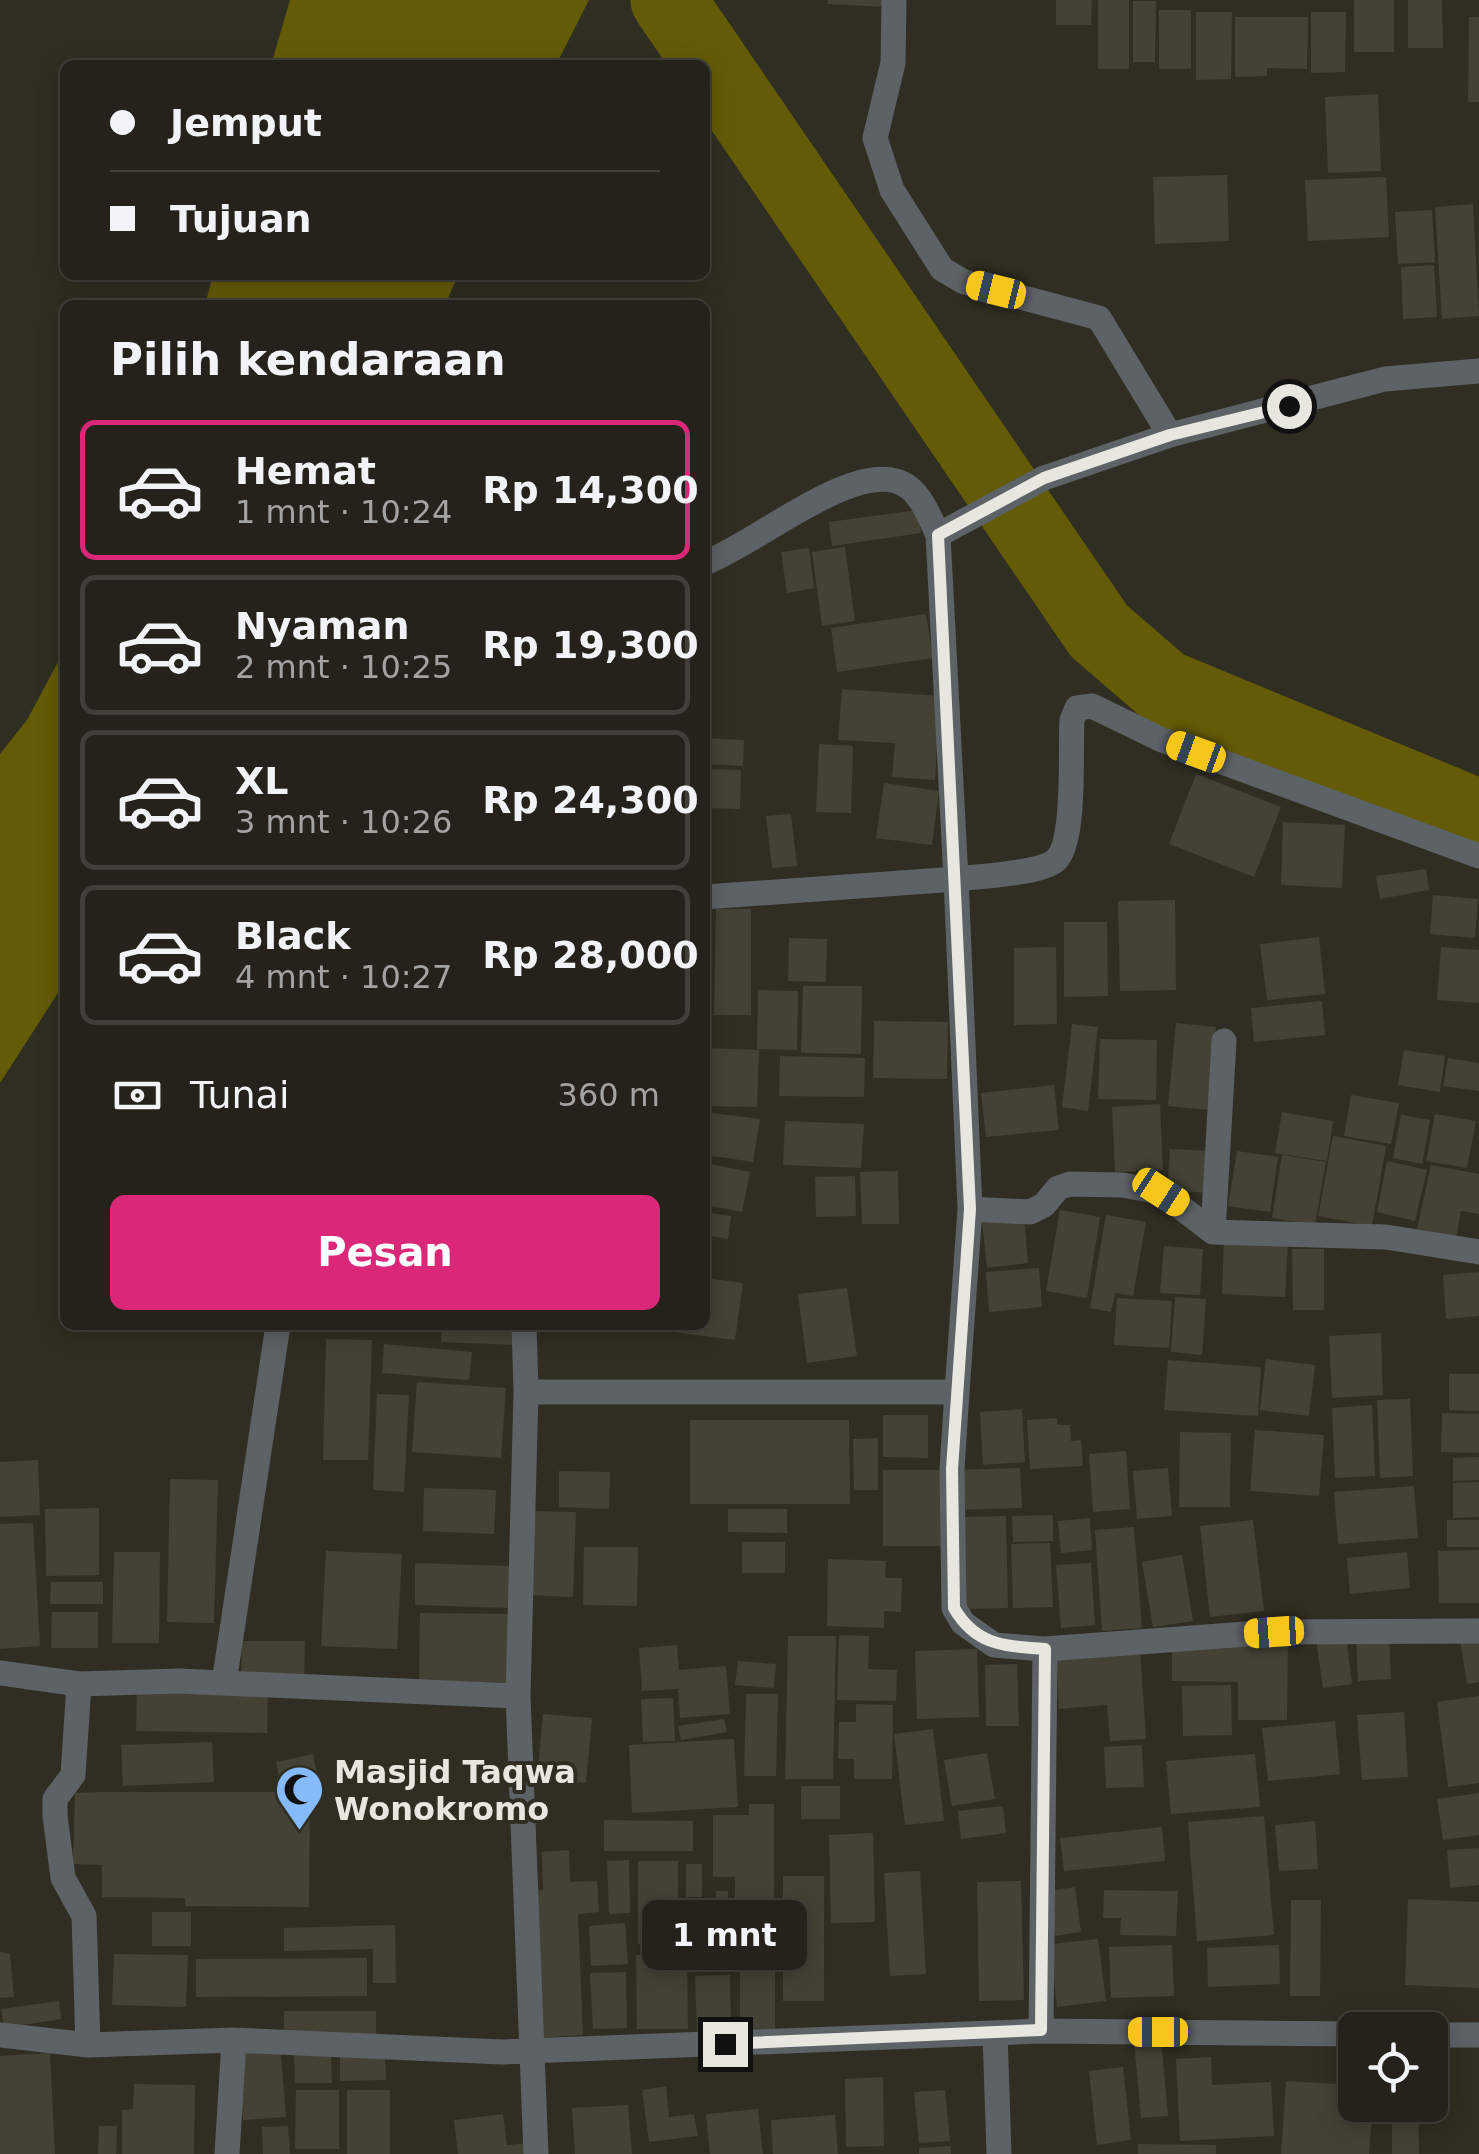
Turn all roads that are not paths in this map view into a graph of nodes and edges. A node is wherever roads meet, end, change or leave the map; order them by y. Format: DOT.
graph roads {
  1 [pos="894,0"];
  2 [pos="1479,372"];
  3 [pos="1170,435"];
  4 [pos="938,535"];
  5 [pos="710,561"];
  6 [pos="1479,856"];
  7 [pos="956,880"];
  8 [pos="710,898"];
  9 [pos="1224,1041"];
  10 [pos="970,1209"];
  11 [pos="1213,1232"];
  12 [pos="1479,1252"];
  13 [pos="277,1330"];
  14 [pos="524,1330"];
  15 [pos="526,1392"];
  16 [pos="957,1392"];
  17 [pos="1479,1631"];
  18 [pos="1045,1649"];
  19 [pos="0,1673"];
  20 [pos="224,1683"];
  21 [pos="79,1684"];
  22 [pos="518,1696"];
  23 [pos="1041,2030"];
  24 [pos="995,2032"];
  25 [pos="1338,2034"];
  26 [pos="0,2035"];
  27 [pos="1448,2035"];
  28 [pos="1479,2035"];
  29 [pos="234,2040"];
  30 [pos="88,2044"];
  31 [pos="532,2052"];
  32 [pos="227,2154"];
  33 [pos="536,2154"];
  34 [pos="1000,2154"];
  1 -- 3 [label="street"];
  2 -- 3 [label="street"];
  3 -- 4 [label="street"];
  4 -- 5 [label="street"];
  4 -- 7 [label="street"];
  6 -- 7 [label="street"];
  7 -- 8 [label="street"];
  7 -- 10 [label="street"];
  9 -- 11 [label="street"];
  10 -- 11 [label="street"];
  10 -- 16 [label="street"];
  11 -- 12 [label="street"];
  13 -- 20 [label="street"];
  14 -- 15 [label="street"];
  15 -- 16 [label="street"];
  15 -- 22 [label="street"];
  16 -- 18 [label="street"];
  17 -- 18 [label="street"];
  18 -- 23 [label="street"];
  19 -- 21 [label="street"];
  20 -- 21 [label="street"];
  20 -- 22 [label="street"];
  21 -- 30 [label="street"];
  22 -- 31 [label="street"];
  23 -- 24 [label="street"];
  23 -- 25 [label="street"];
  24 -- 31 [label="street"];
  24 -- 34 [label="street"];
  26 -- 30 [label="street"];
  27 -- 28 [label="street"];
  29 -- 30 [label="street"];
  29 -- 31 [label="street"];
  29 -- 32 [label="street"];
  31 -- 33 [label="street"];
}
